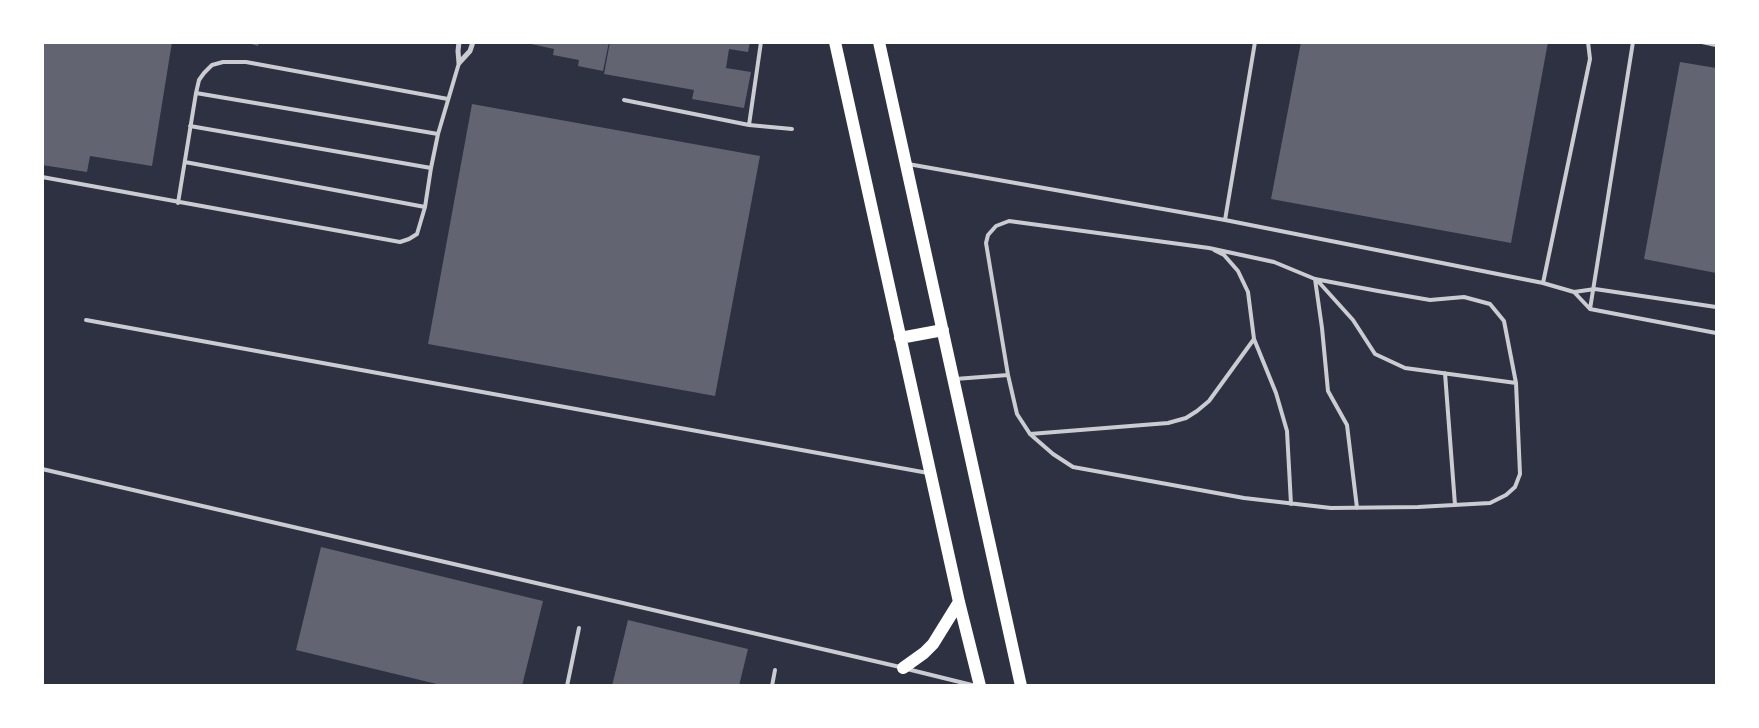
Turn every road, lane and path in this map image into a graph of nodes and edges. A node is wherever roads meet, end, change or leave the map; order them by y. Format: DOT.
graph roads {
  1 [pos="459,42"];
  2 [pos="473,42"];
  3 [pos="762,42"];
  4 [pos="834,42"];
  5 [pos="879,42"];
  6 [pos="1255,42"];
  7 [pos="1588,42"];
  8 [pos="1633,42"];
  9 [pos="1702,42"];
  10 [pos="1716,45"];
  11 [pos="459,63"];
  12 [pos="196,93"];
  13 [pos="448,99"];
  14 [pos="624,100"];
  15 [pos="749,125"];
  16 [pos="190,126"];
  17 [pos="792,129"];
  18 [pos="438,134"];
  19 [pos="185,162"];
  20 [pos="906,164"];
  21 [pos="430,168"];
  22 [pos="42,177"];
  23 [pos="178,203"];
  24 [pos="425,207"];
  25 [pos="1225,220"];
  26 [pos="1209,248"];
  27 [pos="1315,279"];
  28 [pos="1543,283"];
  29 [pos="1595,289"];
  30 [pos="1574,292"];
  31 [pos="1716,308"];
  32 [pos="1590,309"];
  33 [pos="86,320"];
  34 [pos="943,330"];
  35 [pos="1716,333"];
  36 [pos="900,338"];
  37 [pos="1254,339"];
  38 [pos="1444,373"];
  39 [pos="1008,375"];
  40 [pos="953,379"];
  41 [pos="1516,383"];
  42 [pos="1030,434"];
  43 [pos="42,469"];
  44 [pos="931,473"];
  45 [pos="1291,504"];
  46 [pos="1455,505"];
  47 [pos="1356,508"];
  48 [pos="958,602"];
  49 [pos="579,628"];
  50 [pos="903,668"];
  51 [pos="775,670"];
  52 [pos="567,686"];
  53 [pos="772,686"];
  54 [pos="978,686"];
  55 [pos="1021,686"];
  1 -- 11 [label="street"];
  2 -- 11 [label="street"];
  3 -- 15 [label="lane"];
  4 -- 36 [label="main road"];
  5 -- 20 [label="main road"];
  6 -- 25 [label="lane"];
  7 -- 28 [label="lane"];
  8 -- 29 [label="lane"];
  9 -- 10 [label="lane"];
  11 -- 13 [label="lane"];
  12 -- 13 [label="lane"];
  12 -- 16 [label="lane"];
  12 -- 18 [label="lane"];
  13 -- 18 [label="lane"];
  14 -- 15 [label="lane"];
  15 -- 17 [label="lane"];
  16 -- 19 [label="lane"];
  16 -- 21 [label="lane"];
  18 -- 21 [label="lane"];
  19 -- 23 [label="lane"];
  19 -- 24 [label="lane"];
  20 -- 25 [label="lane"];
  20 -- 34 [label="main road"];
  21 -- 24 [label="lane"];
  22 -- 23 [label="lane"];
  23 -- 24 [label="lane"];
  25 -- 28 [label="lane"];
  26 -- 27 [label="lane"];
  26 -- 37 [label="lane"];
  26 -- 39 [label="lane"];
  27 -- 38 [label="lane"];
  27 -- 41 [label="lane"];
  27 -- 47 [label="lane"];
  28 -- 30 [label="lane"];
  29 -- 30 [label="lane"];
  29 -- 31 [label="lane"];
  29 -- 32 [label="lane"];
  30 -- 32 [label="lane"];
  32 -- 35 [label="lane"];
  33 -- 44 [label="lane"];
  34 -- 36 [label="main road"];
  34 -- 40 [label="main road"];
  36 -- 44 [label="main road"];
  37 -- 42 [label="lane"];
  37 -- 45 [label="lane"];
  38 -- 41 [label="lane"];
  38 -- 46 [label="lane"];
  39 -- 40 [label="lane"];
  39 -- 42 [label="lane"];
  40 -- 55 [label="main road"];
  41 -- 46 [label="lane"];
  42 -- 45 [label="lane"];
  43 -- 50 [label="lane"];
  44 -- 48 [label="main road"];
  45 -- 47 [label="lane"];
  46 -- 47 [label="lane"];
  48 -- 50 [label="main road"];
  48 -- 54 [label="main road"];
  49 -- 52 [label="lane"];
  50 -- 54 [label="lane"];
  51 -- 53 [label="lane"];
}
